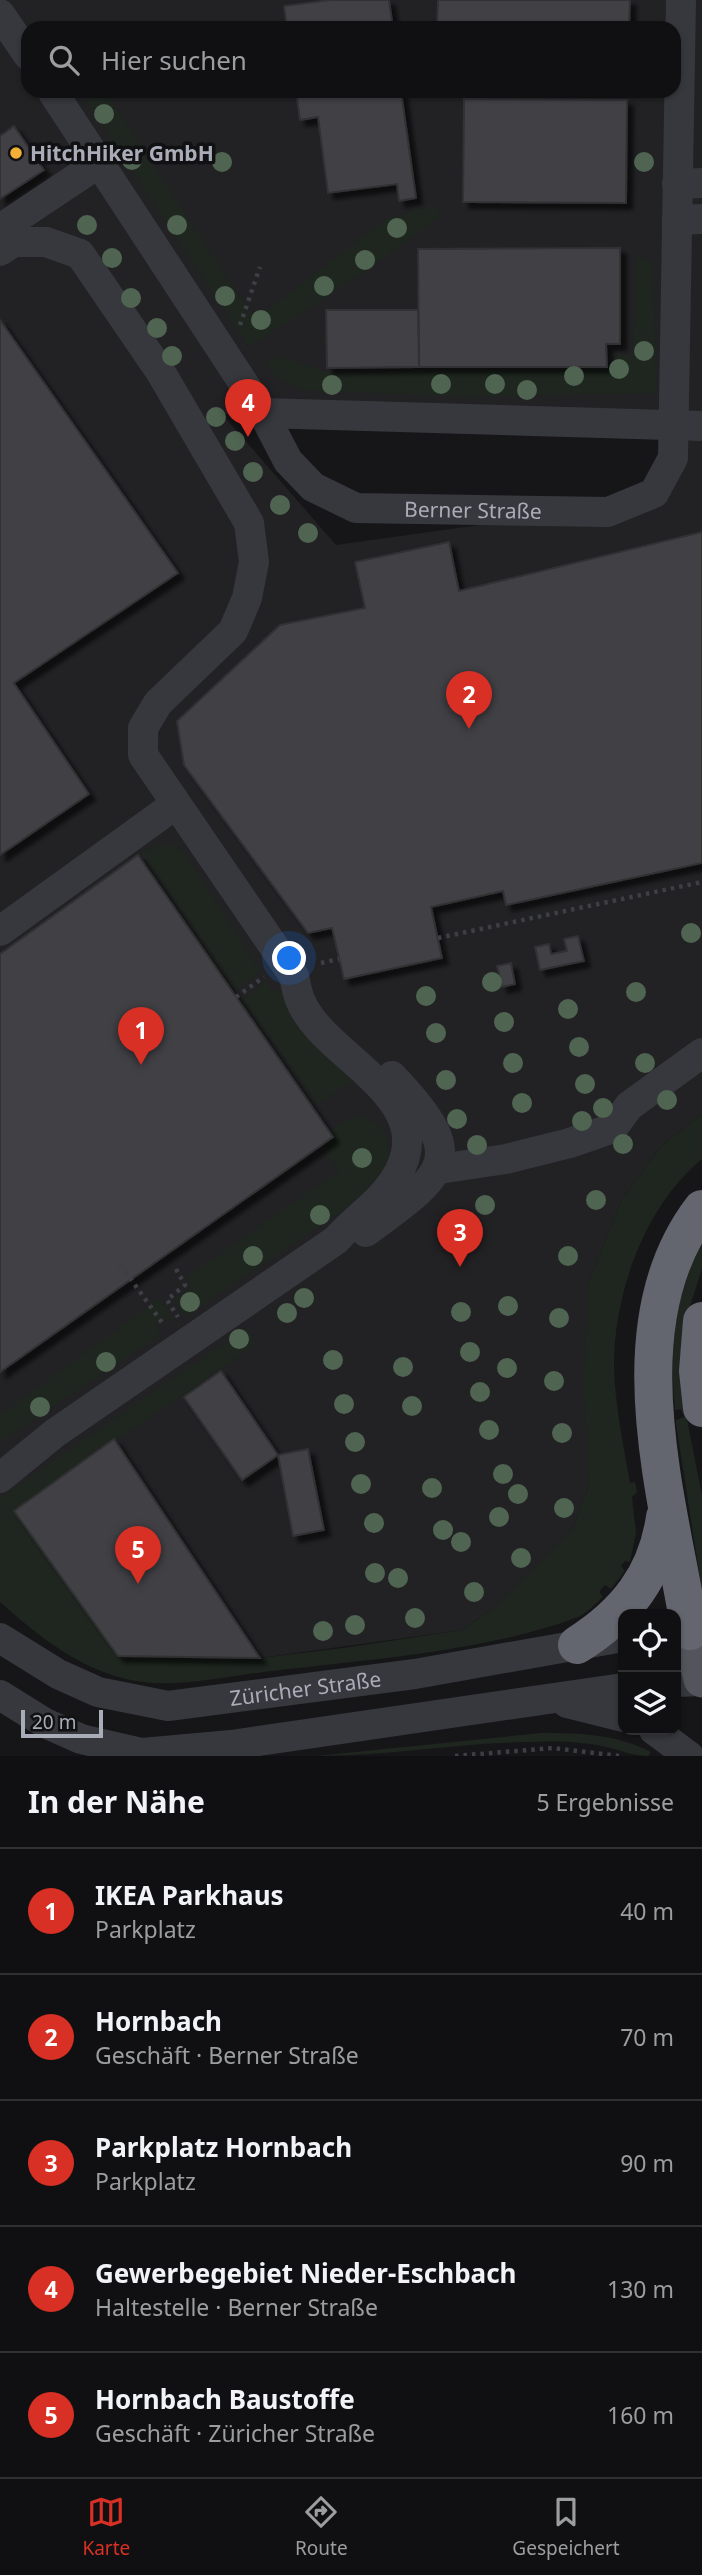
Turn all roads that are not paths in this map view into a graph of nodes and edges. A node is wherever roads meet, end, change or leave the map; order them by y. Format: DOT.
graph roads {
  1 [pos="681,0"];
  2 [pos="1,17"];
  3 [pos="21,45"];
  4 [pos="691,63"];
  5 [pos="57,98"];
  6 [pos="99,163"];
  7 [pos="690,184"];
  8 [pos="689,219"];
  9 [pos="0,229"];
  10 [pos="0,251"];
  11 [pos="263,413"];
  12 [pos="688,426"];
  13 [pos="176,804"];
  14 [pos="0,931"];
  15 [pos="294,976"];
  16 [pos="702,1053"];
  17 [pos="439,1169"];
  18 [pos="702,1209"];
  19 [pos="335,1240"];
  20 [pos="702,1321"];
  21 [pos="702,1408"];
  22 [pos="55,1433"];
  23 [pos="0,1451"];
  24 [pos="0,1478"];
  25 [pos="668,1497"];
  26 [pos="0,1627"];
  27 [pos="689,1632"];
  28 [pos="0,1638"];
  29 [pos="618,1638"];
  30 [pos="577,1645"];
  31 [pos="27,1656"];
  32 [pos="702,1680"];
  33 [pos="681,1682"];
  34 [pos="618,1689"];
  35 [pos="0,1695"];
  36 [pos="550,1698"];
  37 [pos="618,1716"];
  38 [pos="661,1735"];
  39 [pos="689,1756"];
  1 -- 4 [label="street, Berner Straße"];
  2 -- 3 [label="street"];
  4 -- 7 [label="street, Berner Straße"];
  5 -- 6 [label="street, Berner Straße"];
  6 -- 9 [label="street"];
  6 -- 11 [label="street, Berner Straße"];
  7 -- 8 [label="street, Berner Straße"];
  8 -- 12 [label="street, Berner Straße"];
  10 -- 13 [label="street"];
  11 -- 12 [label="street"];
  11 -- 12 [label="street, Berner Straße"];
  13 -- 14 [label="street"];
  13 -- 15 [label="street"];
  15 -- 17 [label="street"];
  15 -- 19 [label="street"];
  16 -- 17 [label="street"];
  17 -- 19 [label="street"];
  18 -- 25 [label="highway"];
  19 -- 22 [label="street"];
  20 -- 21 [label="highway"];
  22 -- 23 [label="street"];
  22 -- 24 [label="street"];
  25 -- 27 [label="highway"];
  25 -- 30 [label="highway"];
  26 -- 31 [label="street"];
  27 -- 32 [label="main road"];
  28 -- 31 [label="street, Züricher Straße"];
  29 -- 30 [label="street, Züricher Straße"];
  30 -- 31 [label="street, Züricher Straße"];
  32 -- 33 [label="street"];
  34 -- 36 [label="street"];
  35 -- 36 [label="street"];
  36 -- 37 [label="street"];
  38 -- 39 [label="street"];
}
